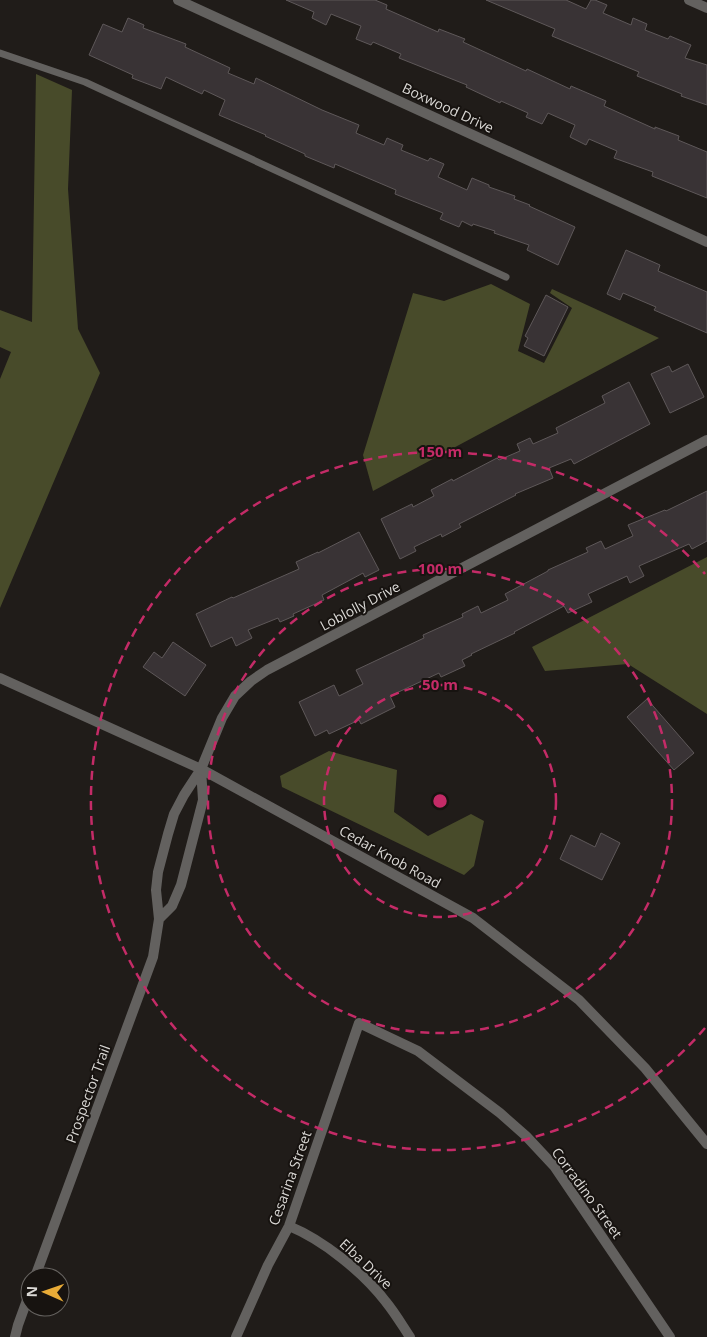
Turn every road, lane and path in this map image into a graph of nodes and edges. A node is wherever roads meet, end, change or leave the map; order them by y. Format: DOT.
graph roads {
  1 [pos="178,0"];
  2 [pos="689,0"];
  3 [pos="707,8"];
  4 [pos="0,53"];
  5 [pos="707,242"];
  6 [pos="506,277"];
  7 [pos="707,440"];
  8 [pos="0,678"];
  9 [pos="201,769"];
  10 [pos="159,919"];
  11 [pos="359,1023"];
  12 [pos="707,1144"];
  13 [pos="289,1226"];
  14 [pos="39,1267"];
  15 [pos="21,1317"];
  16 [pos="15,1337"];
  17 [pos="236,1337"];
  18 [pos="410,1337"];
  19 [pos="670,1337"];
  1 -- 5 [label="street, Boxwood Drive"];
  2 -- 3 [label="street"];
  4 -- 6 [label="lane"];
  7 -- 9 [label="street, Loblolly Drive"];
  8 -- 9 [label="street, Cedar Knob Road"];
  9 -- 10 [label="street, Prospector Trail"];
  9 -- 10 [label="street"];
  9 -- 12 [label="street, Cedar Knob Road"];
  10 -- 14 [label="street, Prospector Trail"];
  11 -- 13 [label="street, Cesarina Street"];
  11 -- 19 [label="street, Corradino Street"];
  13 -- 17 [label="street, Cesarina Street"];
  13 -- 18 [label="street, Elba Drive"];
  15 -- 16 [label="street"];
}
